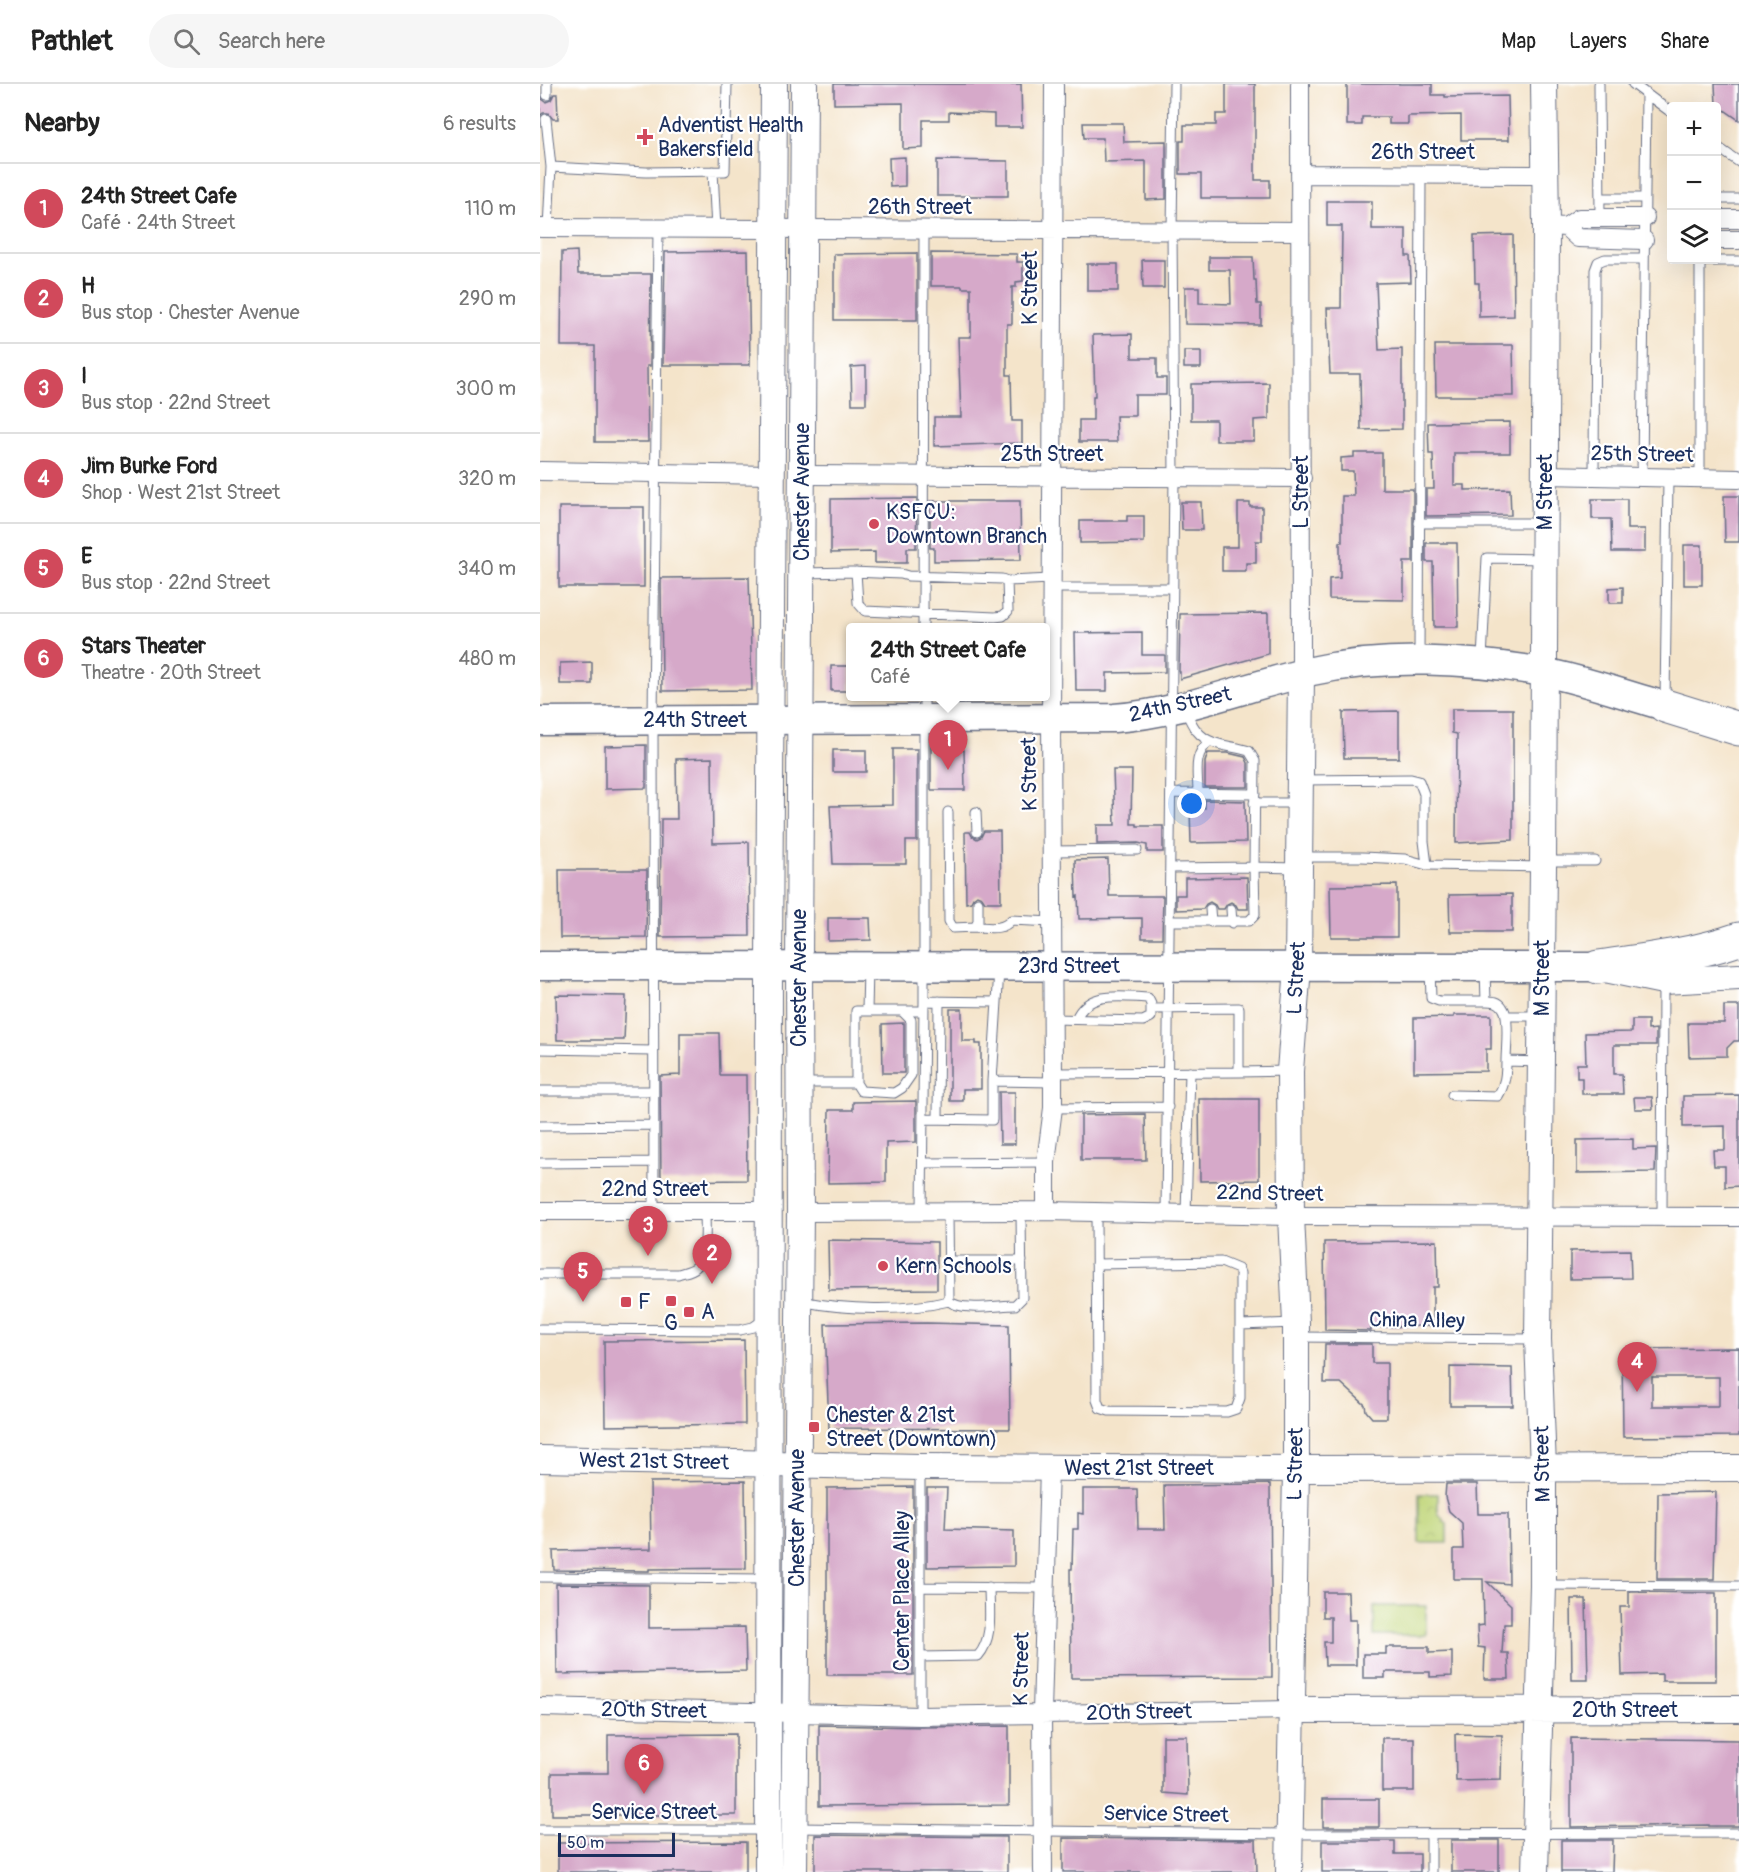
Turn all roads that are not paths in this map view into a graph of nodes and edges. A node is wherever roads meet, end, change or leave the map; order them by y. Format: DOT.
graph roads {
  1 [pos="547,84"];
  2 [pos="726,84"];
  3 [pos="774,84"];
  4 [pos="804,84"];
  5 [pos="1053,84"];
  6 [pos="1174,84"];
  7 [pos="1300,84"];
  8 [pos="1544,84"];
  9 [pos="1599,84"];
  10 [pos="1633,84"];
  11 [pos="1646,93"];
  12 [pos="547,95"];
  13 [pos="1667,110"];
  14 [pos="546,119"];
  15 [pos="1721,149"];
  16 [pos="1739,162"];
  17 [pos="551,167"];
  18 [pos="713,171"];
  19 [pos="1300,174"];
  20 [pos="1421,174"];
  21 [pos="1546,175"];
  22 [pos="1600,198"];
  23 [pos="1645,198"];
  24 [pos="1721,199"];
  25 [pos="1739,199"];
  26 [pos="1600,218"];
  27 [pos="1645,218"];
  28 [pos="1721,219"];
  29 [pos="1739,219"];
  30 [pos="1556,227"];
  31 [pos="544,228"];
  32 [pos="658,228"];
  33 [pos="716,229"];
  34 [pos="773,229"];
  35 [pos="803,229"];
  36 [pos="924,229"];
  37 [pos="1053,230"];
  38 [pos="1172,230"];
  39 [pos="1299,231"];
  40 [pos="1644,240"];
  41 [pos="1721,240"];
  42 [pos="1739,240"];
  43 [pos="1644,259"];
  44 [pos="1721,261"];
  45 [pos="1739,261"];
  46 [pos="1700,264"];
  47 [pos="540,471"];
  48 [pos="656,473"];
  49 [pos="802,475"];
  50 [pos="1545,475"];
  51 [pos="772,476"];
  52 [pos="922,476"];
  53 [pos="1052,476"];
  54 [pos="1594,476"];
  55 [pos="1174,477"];
  56 [pos="1302,477"];
  57 [pos="1642,477"];
  58 [pos="1668,477"];
  59 [pos="1700,478"];
  60 [pos="1739,479"];
  61 [pos="1419,523"];
  62 [pos="1545,523"];
  63 [pos="1544,559"];
  64 [pos="856,572"];
  65 [pos="801,573"];
  66 [pos="922,577"];
  67 [pos="1007,581"];
  68 [pos="1051,584"];
  69 [pos="1173,588"];
  70 [pos="922,613"];
  71 [pos="922,623"];
  72 [pos="1419,661"];
  73 [pos="1482,664"];
  74 [pos="1544,673"];
  75 [pos="1301,674"];
  76 [pos="1665,706"];
  77 [pos="924,708"];
  78 [pos="1178,708"];
  79 [pos="1739,710"];
  80 [pos="1051,719"];
  81 [pos="540,720"];
  82 [pos="653,720"];
  83 [pos="770,720"];
  84 [pos="800,720"];
  85 [pos="1739,729"];
  86 [pos="1210,741"];
  87 [pos="1300,792"];
  88 [pos="1171,793"];
  89 [pos="1198,793"];
  90 [pos="1255,798"];
  91 [pos="948,812"];
  92 [pos="976,812"];
  93 [pos="976,831"];
  94 [pos="1137,850"];
  95 [pos="1052,851"];
  96 [pos="1595,861"];
  97 [pos="1299,863"];
  98 [pos="1543,864"];
  99 [pos="1427,865"];
  100 [pos="1209,867"];
  101 [pos="1231,867"];
  102 [pos="1254,867"];
  103 [pos="1170,868"];
  104 [pos="1209,878"];
  105 [pos="1231,878"];
  106 [pos="978,902"];
  107 [pos="1210,909"];
  108 [pos="1231,909"];
  109 [pos="1170,921"];
  110 [pos="1053,922"];
  111 [pos="1211,922"];
  112 [pos="1232,923"];
  113 [pos="975,927"];
  114 [pos="1739,939"];
  115 [pos="540,966"];
  116 [pos="653,966"];
  117 [pos="769,966"];
  118 [pos="798,966"];
  119 [pos="868,966"];
  120 [pos="923,966"];
  121 [pos="999,966"];
  122 [pos="1053,966"];
  123 [pos="1170,967"];
  124 [pos="1298,967"];
  125 [pos="1430,967"];
  126 [pos="1485,967"];
  127 [pos="1543,967"];
  128 [pos="1598,967"];
  129 [pos="1739,977"];
  130 [pos="1663,981"];
  131 [pos="924,1001"];
  132 [pos="939,1001"];
  133 [pos="1486,1001"];
  134 [pos="997,1002"];
  135 [pos="1169,1008"];
  136 [pos="1151,1009"];
  137 [pos="867,1011"];
  138 [pos="902,1011"];
  139 [pos="924,1011"];
  140 [pos="1506,1016"];
  141 [pos="1542,1016"];
  142 [pos="1053,1019"];
  143 [pos="1076,1019"];
  144 [pos="540,1049"];
  145 [pos="653,1051"];
  146 [pos="1506,1061"];
  147 [pos="1542,1062"];
  148 [pos="1290,1071"];
  149 [pos="1168,1072"];
  150 [pos="1190,1072"];
  151 [pos="1239,1072"];
  152 [pos="1053,1077"];
  153 [pos="992,1081"];
  154 [pos="799,1083"];
  155 [pos="856,1083"];
  156 [pos="540,1091"];
  157 [pos="653,1091"];
  158 [pos="1452,1095"];
  159 [pos="1168,1107"];
  160 [pos="1053,1108"];
  161 [pos="923,1119"];
  162 [pos="938,1119"];
  163 [pos="654,1125"];
  164 [pos="540,1126"];
  165 [pos="654,1162"];
  166 [pos="1046,1162"];
  167 [pos="540,1163"];
  168 [pos="922,1163"];
  169 [pos="540,1211"];
  170 [pos="654,1211"];
  171 [pos="770,1211"];
  172 [pos="1046,1211"];
  173 [pos="705,1212"];
  174 [pos="800,1212"];
  175 [pos="922,1213"];
  176 [pos="948,1213"];
  177 [pos="1021,1213"];
  178 [pos="1096,1214"];
  179 [pos="1166,1214"];
  180 [pos="1186,1214"];
  181 [pos="1291,1216"];
  182 [pos="1540,1216"];
  183 [pos="1662,1217"];
  184 [pos="1739,1217"];
  185 [pos="1022,1261"];
  186 [pos="949,1262"];
  187 [pos="1096,1264"];
  188 [pos="540,1274"];
  189 [pos="799,1300"];
  190 [pos="949,1301"];
  191 [pos="769,1312"];
  192 [pos="1241,1324"];
  193 [pos="540,1329"];
  194 [pos="1296,1330"];
  195 [pos="1538,1339"];
  196 [pos="540,1459"];
  197 [pos="769,1463"];
  198 [pos="797,1464"];
  199 [pos="920,1467"];
  200 [pos="1049,1468"];
  201 [pos="1543,1468"];
  202 [pos="1739,1468"];
  203 [pos="1296,1469"];
  204 [pos="540,1576"];
  205 [pos="768,1580"];
  206 [pos="1543,1585"];
  207 [pos="1739,1586"];
  208 [pos="920,1587"];
  209 [pos="989,1587"];
  210 [pos="1046,1588"];
  211 [pos="920,1657"];
  212 [pos="540,1707"];
  213 [pos="1739,1709"];
  214 [pos="1290,1710"];
  215 [pos="1539,1710"];
  216 [pos="768,1712"];
  217 [pos="796,1713"];
  218 [pos="1042,1713"];
  219 [pos="920,1716"];
  220 [pos="795,1828"];
  221 [pos="540,1830"];
  222 [pos="769,1830"];
  223 [pos="1043,1830"];
  224 [pos="1739,1833"];
  225 [pos="1288,1834"];
  226 [pos="1431,1834"];
  227 [pos="1536,1834"];
  228 [pos="768,1872"];
  229 [pos="794,1872"];
  230 [pos="1043,1872"];
  231 [pos="1288,1872"];
  232 [pos="1431,1872"];
  233 [pos="1535,1872"];
  1 -- 12 [label="lane"];
  2 -- 18 [label="lane"];
  3 -- 34 [label="street, Chester Avenue"];
  4 -- 35 [label="street, Chester Avenue"];
  5 -- 37 [label="street, K Street"];
  6 -- 38 [label="lane"];
  7 -- 19 [label="street, L Street"];
  8 -- 21 [label="street, M Street"];
  9 -- 22 [label="lane"];
  10 -- 11 [label="lane"];
  11 -- 13 [label="lane"];
  11 -- 23 [label="lane"];
  14 -- 17 [label="lane"];
  15 -- 16 [label="lane"];
  17 -- 18 [label="lane"];
  17 -- 31 [label="lane"];
  18 -- 33 [label="lane"];
  19 -- 20 [label="street, 26th Street"];
  19 -- 39 [label="street, L Street"];
  20 -- 21 [label="street, 26th Street"];
  20 -- 61 [label="lane"];
  21 -- 30 [label="street, M Street"];
  22 -- 23 [label="lane"];
  22 -- 26 [label="lane"];
  23 -- 27 [label="lane"];
  24 -- 25 [label="lane"];
  26 -- 27 [label="street"];
  26 -- 30 [label="street"];
  27 -- 40 [label="lane"];
  28 -- 29 [label="street"];
  30 -- 40 [label="street"];
  30 -- 50 [label="street, M Street"];
  31 -- 32 [label="street, 26th Street"];
  32 -- 33 [label="street, 26th Street"];
  32 -- 48 [label="lane"];
  33 -- 34 [label="street, 26th Street"];
  34 -- 35 [label="street, 26th Street"];
  34 -- 51 [label="street, Chester Avenue"];
  35 -- 36 [label="street, 26th Street"];
  35 -- 49 [label="street, Chester Avenue"];
  36 -- 37 [label="street, 26th Street"];
  36 -- 52 [label="lane"];
  37 -- 38 [label="street, 26th Street"];
  37 -- 53 [label="street, K Street"];
  38 -- 39 [label="street, 26th Street"];
  38 -- 55 [label="lane"];
  39 -- 56 [label="street, L Street"];
  40 -- 43 [label="lane"];
  41 -- 42 [label="street"];
  43 -- 54 [label="lane"];
  43 -- 57 [label="lane"];
  44 -- 45 [label="lane"];
  46 -- 59 [label="lane"];
  47 -- 48 [label="street"];
  48 -- 51 [label="street"];
  48 -- 82 [label="lane"];
  49 -- 52 [label="street, 25th Street"];
  49 -- 65 [label="street, Chester Avenue"];
  50 -- 54 [label="street, 25th Street"];
  50 -- 62 [label="street, M Street"];
  51 -- 65 [label="street"];
  51 -- 83 [label="street, Chester Avenue"];
  52 -- 53 [label="street, 25th Street"];
  52 -- 66 [label="lane"];
  53 -- 55 [label="street, 25th Street"];
  53 -- 68 [label="street, K Street"];
  54 -- 57 [label="street, 25th Street"];
  55 -- 56 [label="street, 25th Street"];
  55 -- 69 [label="lane"];
  56 -- 75 [label="street, L Street"];
  57 -- 58 [label="street, 25th Street"];
  58 -- 59 [label="street, 25th Street"];
  58 -- 76 [label="lane"];
  59 -- 60 [label="street, 25th Street"];
  61 -- 62 [label="lane"];
  61 -- 72 [label="lane"];
  62 -- 63 [label="street, M Street"];
  63 -- 73 [label="lane"];
  63 -- 74 [label="street, M Street"];
  64 -- 65 [label="lane"];
  64 -- 66 [label="lane"];
  64 -- 70 [label="lane"];
  65 -- 84 [label="street, Chester Avenue"];
  66 -- 67 [label="lane"];
  66 -- 70 [label="lane"];
  67 -- 68 [label="lane"];
  67 -- 70 [label="lane"];
  68 -- 69 [label="lane"];
  68 -- 80 [label="street, K Street"];
  69 -- 78 [label="lane"];
  70 -- 71 [label="lane"];
  72 -- 73 [label="main road, 24th Street"];
  72 -- 75 [label="main road, 24th Street"];
  73 -- 74 [label="main road, 24th Street"];
  74 -- 76 [label="main road, 24th Street"];
  74 -- 98 [label="street, M Street"];
  75 -- 78 [label="main road, 24th Street"];
  75 -- 87 [label="street, L Street"];
  76 -- 79 [label="street, 24th Street"];
  76 -- 85 [label="highway"];
  77 -- 80 [label="main road, 24th Street"];
  77 -- 84 [label="main road, 24th Street"];
  77 -- 120 [label="lane"];
  78 -- 80 [label="main road, 24th Street"];
  78 -- 86 [label="lane"];
  78 -- 88 [label="lane"];
  80 -- 95 [label="street, K Street"];
  81 -- 82 [label="main road, 24th Street"];
  82 -- 83 [label="main road, 24th Street"];
  82 -- 116 [label="lane"];
  83 -- 84 [label="main road, 24th Street"];
  83 -- 117 [label="street, Chester Avenue"];
  84 -- 118 [label="street, Chester Avenue"];
  86 -- 89 [label="lane"];
  86 -- 90 [label="lane"];
  87 -- 90 [label="lane"];
  87 -- 97 [label="street, L Street"];
  87 -- 99 [label="lane"];
  88 -- 89 [label="lane"];
  88 -- 103 [label="lane"];
  89 -- 90 [label="lane"];
  90 -- 102 [label="lane"];
  91 -- 113 [label="lane"];
  92 -- 93 [label="lane"];
  94 -- 95 [label="lane"];
  95 -- 110 [label="street, K Street"];
  96 -- 98 [label="lane"];
  97 -- 99 [label="lane"];
  97 -- 102 [label="lane"];
  97 -- 124 [label="street, L Street"];
  98 -- 99 [label="lane"];
  98 -- 127 [label="street, M Street"];
  100 -- 101 [label="lane"];
  100 -- 103 [label="lane"];
  100 -- 104 [label="lane"];
  101 -- 102 [label="lane"];
  101 -- 105 [label="lane"];
  102 -- 112 [label="lane"];
  103 -- 109 [label="lane"];
  106 -- 113 [label="lane"];
  107 -- 111 [label="lane"];
  108 -- 112 [label="lane"];
  109 -- 111 [label="lane"];
  109 -- 123 [label="lane"];
  110 -- 113 [label="lane"];
  110 -- 122 [label="street, K Street"];
  111 -- 112 [label="lane"];
  114 -- 128 [label="highway"];
  115 -- 116 [label="main road, 23rd Street"];
  116 -- 117 [label="main road, 23rd Street"];
  116 -- 145 [label="lane"];
  117 -- 118 [label="main road, 23rd Street"];
  117 -- 171 [label="street, Chester Avenue"];
  118 -- 119 [label="main road, 23rd Street"];
  118 -- 154 [label="street, Chester Avenue"];
  119 -- 120 [label="main road, 23rd Street"];
  119 -- 137 [label="lane"];
  120 -- 121 [label="main road, 23rd Street"];
  120 -- 131 [label="lane"];
  121 -- 122 [label="main road, 23rd Street"];
  121 -- 134 [label="lane"];
  122 -- 123 [label="main road, 23rd Street"];
  122 -- 142 [label="street, K Street"];
  123 -- 124 [label="main road, 23rd Street"];
  123 -- 135 [label="lane"];
  124 -- 125 [label="main road, 23rd Street"];
  124 -- 148 [label="street, L Street"];
  125 -- 126 [label="main road, 23rd Street"];
  125 -- 133 [label="lane"];
  126 -- 127 [label="main road, 23rd Street"];
  126 -- 133 [label="lane"];
  127 -- 128 [label="main road, 23rd Street"];
  127 -- 141 [label="street, M Street"];
  128 -- 130 [label="street"];
  129 -- 130 [label="street"];
  130 -- 183 [label="lane"];
  131 -- 132 [label="lane"];
  131 -- 139 [label="lane"];
  132 -- 134 [label="lane"];
  132 -- 162 [label="lane"];
  133 -- 140 [label="lane"];
  134 -- 153 [label="lane"];
  135 -- 136 [label="lane"];
  135 -- 149 [label="lane"];
  135 -- 151 [label="lane"];
  136 -- 143 [label="lane"];
  136 -- 143 [label="lane"];
  137 -- 138 [label="lane"];
  137 -- 155 [label="lane"];
  138 -- 139 [label="lane"];
  138 -- 155 [label="lane"];
  139 -- 161 [label="lane"];
  140 -- 141 [label="lane"];
  140 -- 146 [label="lane"];
  141 -- 147 [label="street, M Street"];
  142 -- 143 [label="lane"];
  142 -- 152 [label="street, K Street"];
  144 -- 145 [label="lane"];
  145 -- 157 [label="lane"];
  146 -- 147 [label="lane"];
  146 -- 158 [label="lane"];
  147 -- 182 [label="street, M Street"];
  148 -- 151 [label="lane"];
  148 -- 181 [label="street, L Street"];
  149 -- 150 [label="lane"];
  149 -- 152 [label="lane"];
  149 -- 159 [label="lane"];
  150 -- 151 [label="lane"];
  150 -- 180 [label="lane"];
  152 -- 153 [label="lane"];
  152 -- 160 [label="street, K Street"];
  153 -- 162 [label="lane"];
  154 -- 155 [label="lane"];
  154 -- 174 [label="street, Chester Avenue"];
  156 -- 157 [label="lane"];
  157 -- 163 [label="lane"];
  159 -- 160 [label="lane"];
  159 -- 179 [label="lane"];
  160 -- 166 [label="street, K Street"];
  161 -- 162 [label="lane"];
  161 -- 168 [label="lane"];
  163 -- 164 [label="lane"];
  163 -- 165 [label="lane"];
  165 -- 167 [label="lane"];
  165 -- 170 [label="lane"];
  166 -- 168 [label="lane"];
  166 -- 172 [label="street, K Street"];
  168 -- 175 [label="lane"];
  169 -- 170 [label="street, 22nd Street"];
  170 -- 173 [label="street, 22nd Street"];
  171 -- 173 [label="street, 22nd Street"];
  171 -- 191 [label="street, Chester Avenue"];
  172 -- 177 [label="street, 22nd Street"];
  172 -- 178 [label="street, 22nd Street"];
  173 -- 188 [label="lane"];
  174 -- 175 [label="street, 22nd Street"];
  174 -- 189 [label="street, Chester Avenue"];
  175 -- 176 [label="street, 22nd Street"];
  176 -- 177 [label="street, 22nd Street"];
  176 -- 186 [label="lane"];
  177 -- 185 [label="lane"];
  178 -- 179 [label="street, 22nd Street"];
  178 -- 187 [label="lane"];
  179 -- 180 [label="street, 22nd Street"];
  180 -- 181 [label="street, 22nd Street"];
  181 -- 182 [label="street, 22nd Street"];
  181 -- 194 [label="street, L Street"];
  182 -- 183 [label="street, 22nd Street"];
  182 -- 195 [label="street, M Street"];
  183 -- 184 [label="street, 22nd Street"];
  185 -- 186 [label="lane"];
  185 -- 190 [label="lane"];
  186 -- 190 [label="lane"];
  187 -- 192 [label="lane"];
  187 -- 192 [label="lane"];
  189 -- 190 [label="lane"];
  189 -- 198 [label="street, Chester Avenue"];
  191 -- 193 [label="lane"];
  191 -- 197 [label="street, Chester Avenue"];
  192 -- 194 [label="lane, China Alley"];
  194 -- 195 [label="lane, China Alley"];
  194 -- 203 [label="street, L Street"];
  195 -- 201 [label="street, M Street"];
  196 -- 197 [label="street, West 21st Street"];
  197 -- 198 [label="street, West 21st Street"];
  197 -- 205 [label="street, Chester Avenue"];
  198 -- 199 [label="street, West 21st Street"];
  198 -- 217 [label="street, Chester Avenue"];
  199 -- 200 [label="street, West 21st Street"];
  199 -- 208 [label="lane, Center Place Alley"];
  200 -- 203 [label="street, West 21st Street"];
  200 -- 210 [label="street, K Street"];
  201 -- 202 [label="street, West 21st Street"];
  201 -- 203 [label="street, West 21st Street"];
  201 -- 206 [label="street, M Street"];
  203 -- 214 [label="street, L Street"];
  204 -- 205 [label="lane"];
  205 -- 216 [label="street, Chester Avenue"];
  206 -- 207 [label="lane"];
  206 -- 215 [label="street, M Street"];
  208 -- 209 [label="lane"];
  208 -- 211 [label="lane, Center Place Alley"];
  209 -- 210 [label="lane"];
  209 -- 211 [label="lane"];
  210 -- 218 [label="street, K Street"];
  211 -- 219 [label="lane, Center Place Alley"];
  212 -- 216 [label="street, 20th Street"];
  213 -- 215 [label="street, 20th Street"];
  214 -- 215 [label="street, 20th Street"];
  214 -- 218 [label="street, 20th Street"];
  214 -- 225 [label="street, L Street"];
  215 -- 227 [label="street, M Street"];
  216 -- 217 [label="street, 20th Street"];
  216 -- 222 [label="street, Chester Avenue"];
  217 -- 219 [label="street, 20th Street"];
  217 -- 220 [label="street, Chester Avenue"];
  218 -- 219 [label="street, 20th Street"];
  218 -- 223 [label="street, K Street"];
  220 -- 223 [label="lane, Service Street"];
  220 -- 229 [label="street, Chester Avenue"];
  221 -- 222 [label="lane, Service Street"];
  222 -- 228 [label="street, Chester Avenue"];
  223 -- 225 [label="lane, Service Street"];
  223 -- 230 [label="street, K Street"];
  224 -- 227 [label="lane, Service Street"];
  225 -- 226 [label="lane, Service Street"];
  225 -- 231 [label="street, L Street"];
  226 -- 227 [label="lane, Service Street"];
  226 -- 232 [label="lane"];
  227 -- 233 [label="street, M Street"];
}
